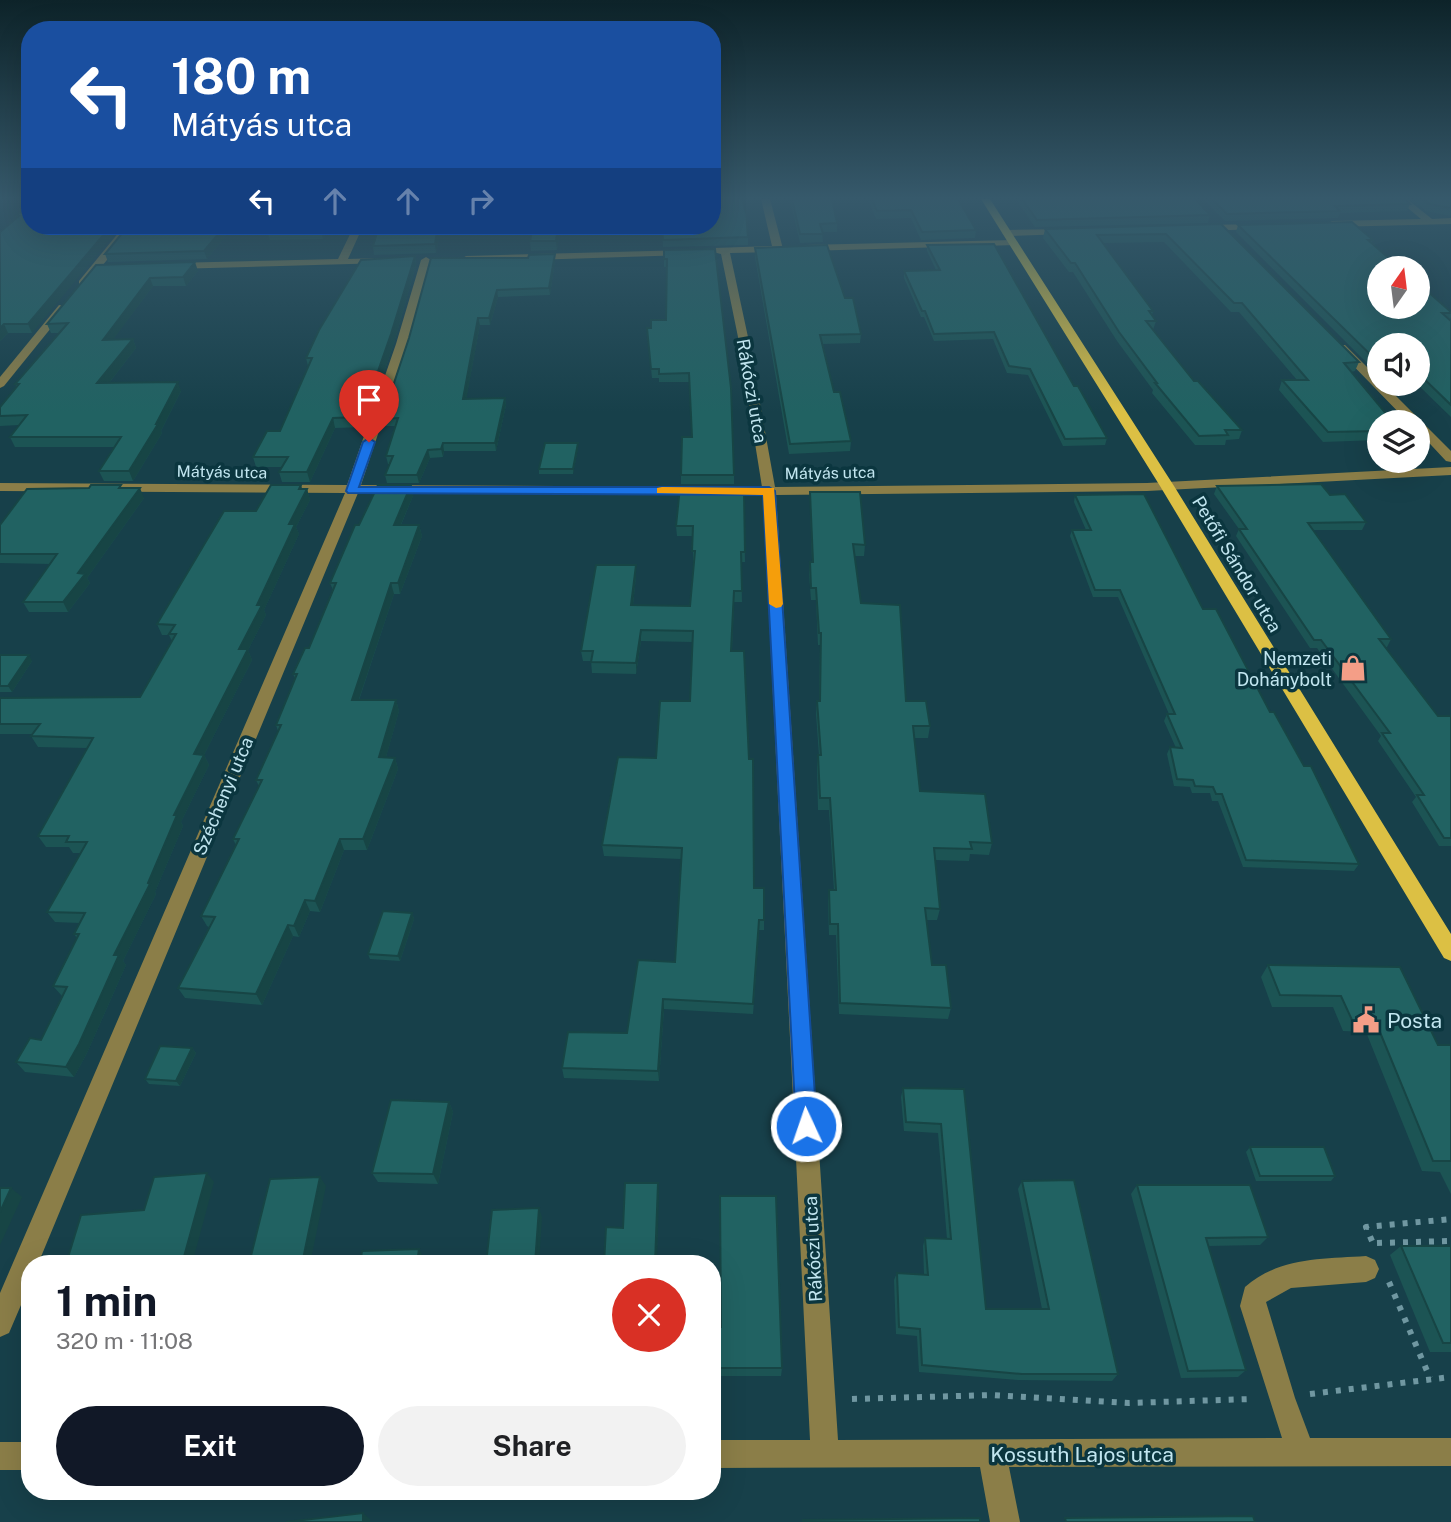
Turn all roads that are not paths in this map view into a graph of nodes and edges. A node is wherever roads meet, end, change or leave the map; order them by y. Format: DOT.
graph roads {
  1 [pos="93,270"];
  2 [pos="424,270"];
  3 [pos="729,270"];
  4 [pos="1030,270"];
  5 [pos="78,289"];
  6 [pos="69,300"];
  7 [pos="1328,334"];
  8 [pos="0,384"];
  9 [pos="1403,410"];
  10 [pos="1430,437"];
  11 [pos="1451,458"];
  12 [pos="1451,471"];
  13 [pos="1167,486"];
  14 [pos="0,487"];
  15 [pos="352,491"];
  16 [pos="769,491"];
  17 [pos="1451,953"];
  18 [pos="29,1255"];
  19 [pos="1377,1268"];
  20 [pos="21,1274"];
  21 [pos="0,1324"];
  22 [pos="1451,1452"];
  23 [pos="1303,1453"];
  24 [pos="721,1454"];
  25 [pos="825,1454"];
  26 [pos="992,1455"];
  27 [pos="0,1456"];
  28 [pos="21,1456"];
  29 [pos="1005,1522"];
  1 -- 5 [label="street"];
  2 -- 15 [label="street, Széchenyi utca"];
  3 -- 16 [label="street, Rákóczi utca"];
  4 -- 13 [label="main road, Petőfi Sándor utca"];
  6 -- 8 [label="street"];
  7 -- 9 [label="street"];
  10 -- 11 [label="street"];
  12 -- 13 [label="street, Mátyás utca"];
  13 -- 16 [label="street, Mátyás utca"];
  13 -- 17 [label="main road, Petőfi Sándor utca"];
  14 -- 15 [label="street, Mátyás utca"];
  15 -- 16 [label="street, Mátyás utca"];
  15 -- 18 [label="street, Széchenyi utca"];
  16 -- 25 [label="street, Rákóczi utca"];
  19 -- 23 [label="street"];
  20 -- 21 [label="street, Széchenyi utca"];
  22 -- 23 [label="street, Kossuth Lajos utca"];
  23 -- 26 [label="street, Kossuth Lajos utca"];
  24 -- 25 [label="street, Kossuth Lajos utca"];
  25 -- 26 [label="street, Kossuth Lajos utca"];
  26 -- 29 [label="street"];
  27 -- 28 [label="street"];
}
